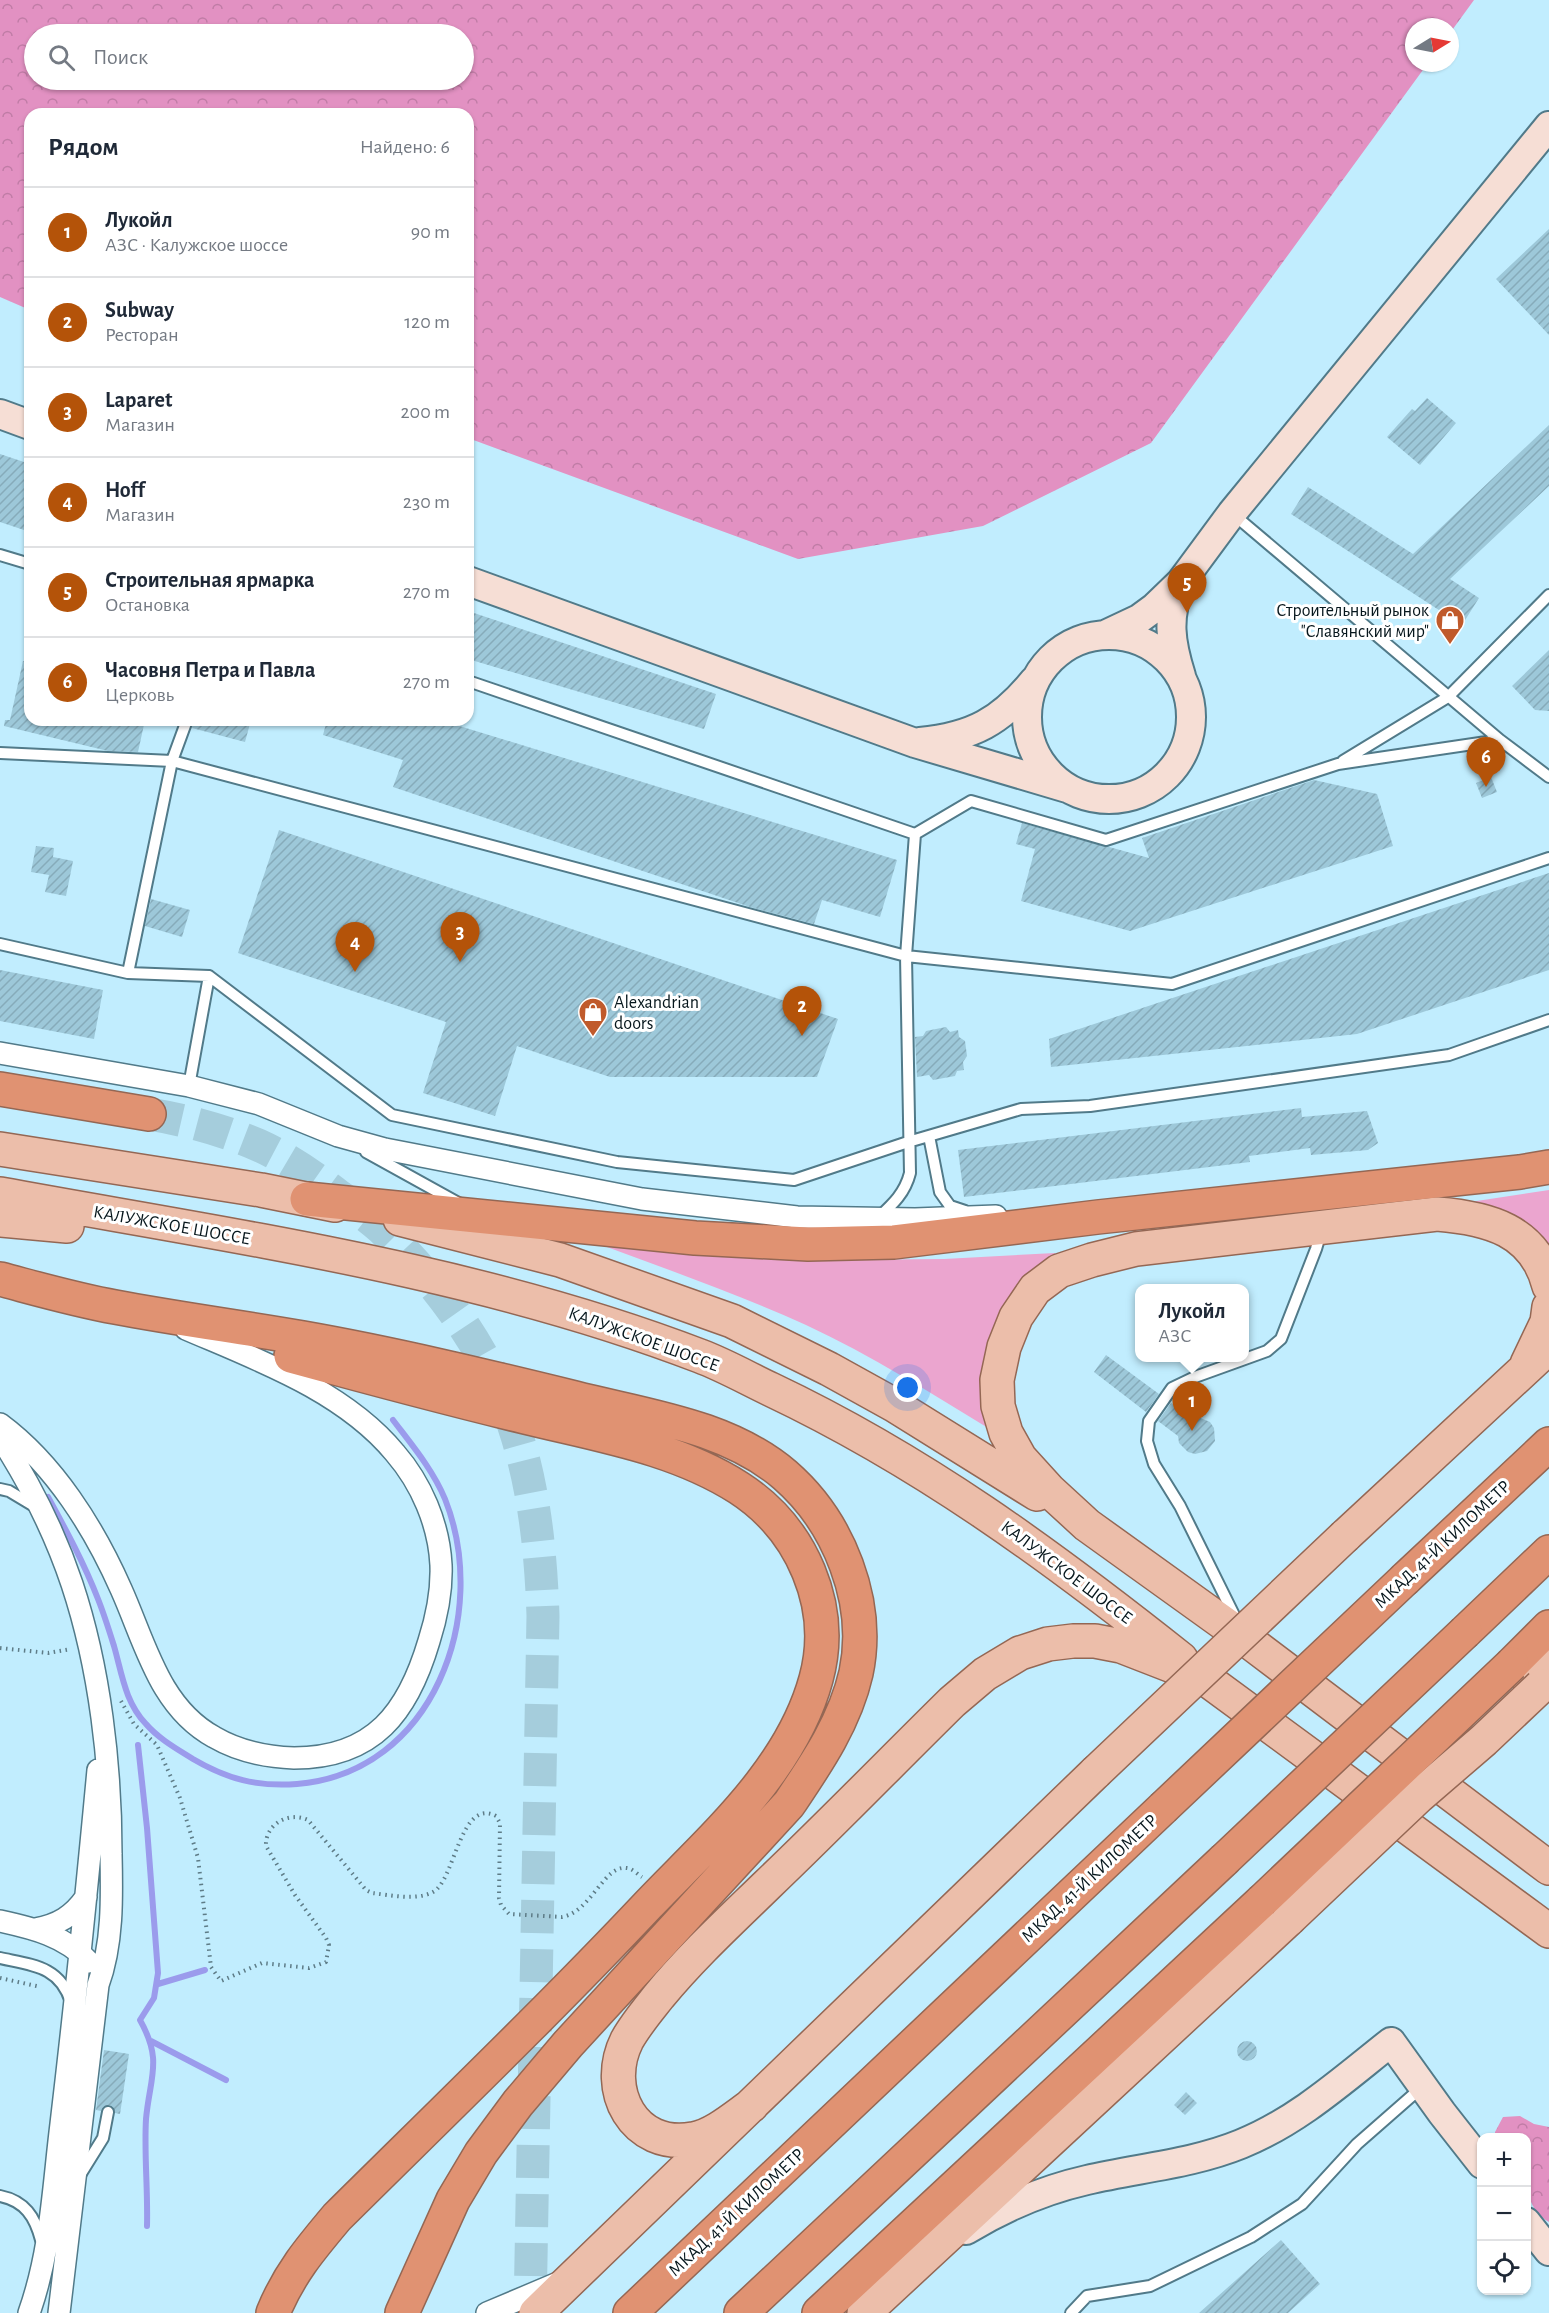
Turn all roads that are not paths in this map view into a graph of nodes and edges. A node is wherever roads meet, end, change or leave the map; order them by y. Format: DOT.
graph roads {
  1 [pos="1549,126"];
  2 [pos="0,414"];
  3 [pos="24,422"];
  4 [pos="1232,513"];
  5 [pos="0,555"];
  6 [pos="24,562"];
  7 [pos="1181,582"];
  8 [pos="474,583"];
  9 [pos="1549,595"];
  10 [pos="1105,635"];
  11 [pos="1039,675"];
  12 [pos="1183,682"];
  13 [pos="474,683"];
  14 [pos="1448,697"];
  15 [pos="185,726"];
  16 [pos="1500,740"];
  17 [pos="915,743"];
  18 [pos="0,753"];
  19 [pos="172,761"];
  20 [pos="1338,764"];
  21 [pos="1549,777"];
  22 [pos="1067,788"];
  23 [pos="915,834"];
  24 [pos="1549,858"];
  25 [pos="0,944"];
  26 [pos="906,956"];
  27 [pos="128,973"];
  28 [pos="209,976"];
  29 [pos="1549,1020"];
  30 [pos="0,1053"];
  31 [pos="189,1086"];
  32 [pos="0,1089"];
  33 [pos="149,1114"];
  34 [pos="338,1136"];
  35 [pos="929,1136"];
  36 [pos="908,1142"];
  37 [pos="0,1149"];
  38 [pos="1549,1167"];
  39 [pos="0,1194"];
  40 [pos="307,1199"];
  41 [pos="482,1216"];
  42 [pos="979,1216"];
  43 [pos="1098,1217"];
  44 [pos="877,1219"];
  45 [pos="0,1220"];
  46 [pos="1322,1227"];
  47 [pos="293,1247"];
  48 [pos="560,1260"];
  49 [pos="0,1279"];
  50 [pos="1549,1286"];
  51 [pos="115,1307"];
  52 [pos="1549,1307"];
  53 [pos="177,1325"];
  54 [pos="1549,1347"];
  55 [pos="1249,1358"];
  56 [pos="1237,1362"];
  57 [pos="1524,1370"];
  58 [pos="0,1424"];
  59 [pos="0,1437"];
  60 [pos="1549,1444"];
  61 [pos="0,1490"];
  62 [pos="40,1511"];
  63 [pos="1087,1525"];
  64 [pos="1549,1552"];
  65 [pos="1549,1627"];
  66 [pos="1247,1640"];
  67 [pos="1549,1651"];
  68 [pos="1532,1676"];
  69 [pos="1206,1679"];
  70 [pos="102,1726"];
  71 [pos="1481,1816"];
  72 [pos="1549,1845"];
  73 [pos="1549,1868"];
  74 [pos="86,1897"];
  75 [pos="0,1921"];
  76 [pos="35,1929"];
  77 [pos="1549,1931"];
  78 [pos="81,1953"];
  79 [pos="0,1958"];
  80 [pos="98,1985"];
  81 [pos="74,2014"];
  82 [pos="1423,2087"];
  83 [pos="752,2105"];
  84 [pos="108,2112"];
  85 [pos="1477,2157"];
  86 [pos="73,2185"];
  87 [pos="0,2196"];
  88 [pos="1531,2227"];
  89 [pos="1549,2251"];
  90 [pos="46,2256"];
  91 [pos="922,2257"];
  92 [pos="593,2259"];
  93 [pos="29,2313"];
  94 [pos="59,2313"];
  95 [pos="273,2313"];
  96 [pos="402,2313"];
  97 [pos="487,2313"];
  98 [pos="536,2313"];
  99 [pos="630,2313"];
  100 [pos="741,2313"];
  101 [pos="819,2313"];
  102 [pos="864,2313"];
  103 [pos="1071,2313"];
  1 -- 4 [label="street"];
  2 -- 3 [label="street"];
  4 -- 7 [label="street"];
  4 -- 14 [label="lane"];
  5 -- 6 [label="lane"];
  7 -- 10 [label="street"];
  7 -- 12 [label="street"];
  8 -- 17 [label="street"];
  9 -- 14 [label="lane"];
  10 -- 11 [label="street"];
  10 -- 12 [label="street"];
  11 -- 17 [label="street"];
  11 -- 22 [label="street"];
  12 -- 22 [label="street"];
  13 -- 23 [label="lane"];
  14 -- 16 [label="lane"];
  14 -- 20 [label="lane"];
  15 -- 19 [label="lane"];
  16 -- 20 [label="lane"];
  16 -- 21 [label="lane"];
  17 -- 22 [label="street"];
  18 -- 19 [label="lane"];
  19 -- 26 [label="lane"];
  19 -- 27 [label="lane"];
  20 -- 23 [label="lane"];
  23 -- 26 [label="lane"];
  24 -- 26 [label="lane"];
  25 -- 27 [label="lane"];
  26 -- 36 [label="lane"];
  27 -- 28 [label="lane"];
  28 -- 31 [label="lane"];
  28 -- 36 [label="lane"];
  29 -- 35 [label="lane"];
  30 -- 31 [label="street"];
  31 -- 34 [label="street"];
  32 -- 33 [label="highway"];
  34 -- 41 [label="lane"];
  34 -- 44 [label="street"];
  35 -- 36 [label="lane"];
  35 -- 42 [label="lane"];
  36 -- 44 [label="lane"];
  37 -- 40 [label="main road"];
  38 -- 43 [label="highway"];
  39 -- 47 [label="main road, КАЛУЖСКОЕ ШОССЕ"];
  40 -- 41 [label="highway"];
  40 -- 48 [label="main road"];
  41 -- 43 [label="highway"];
  41 -- 48 [label="lane"];
  42 -- 43 [label="street"];
  42 -- 44 [label="street"];
  45 -- 47 [label="main road"];
  46 -- 50 [label="main road"];
  46 -- 55 [label="lane"];
  46 -- 63 [label="main road"];
  47 -- 69 [label="main road, КАЛУЖСКОЕ ШОССЕ"];
  48 -- 63 [label="main road"];
  49 -- 51 [label="highway"];
  51 -- 53 [label="highway"];
  51 -- 96 [label="highway"];
  52 -- 57 [label="main road"];
  53 -- 58 [label="street"];
  53 -- 95 [label="highway"];
  54 -- 57 [label="main road"];
  56 -- 66 [label="lane"];
  57 -- 83 [label="main road, bridge"];
  59 -- 62 [label="street"];
  60 -- 99 [label="highway, МКАД, 41-Й КИЛОМЕТР, bridge"];
  61 -- 62 [label="lane"];
  62 -- 70 [label="street"];
  63 -- 66 [label="main road"];
  64 -- 100 [label="highway, bridge"];
  65 -- 68 [label="highway"];
  66 -- 71 [label="main road"];
  67 -- 68 [label="main road"];
  68 -- 91 [label="main road, bridge"];
  68 -- 101 [label="highway, bridge"];
  69 -- 77 [label="main road"];
  69 -- 83 [label="main road"];
  70 -- 74 [label="street"];
  70 -- 80 [label="street"];
  71 -- 72 [label="main road"];
  71 -- 73 [label="main road"];
  74 -- 76 [label="street"];
  74 -- 78 [label="street"];
  75 -- 76 [label="street"];
  76 -- 78 [label="street"];
  78 -- 80 [label="street"];
  78 -- 81 [label="street"];
  79 -- 81 [label="lane"];
  80 -- 86 [label="street"];
  81 -- 90 [label="street"];
  82 -- 85 [label="street"];
  82 -- 91 [label="street"];
  82 -- 103 [label="lane"];
  83 -- 92 [label="main road"];
  84 -- 86 [label="lane"];
  86 -- 94 [label="street"];
  87 -- 90 [label="lane"];
  88 -- 89 [label="street"];
  90 -- 93 [label="street"];
  91 -- 102 [label="main road"];
  92 -- 97 [label="street"];
  92 -- 98 [label="main road"];
}
